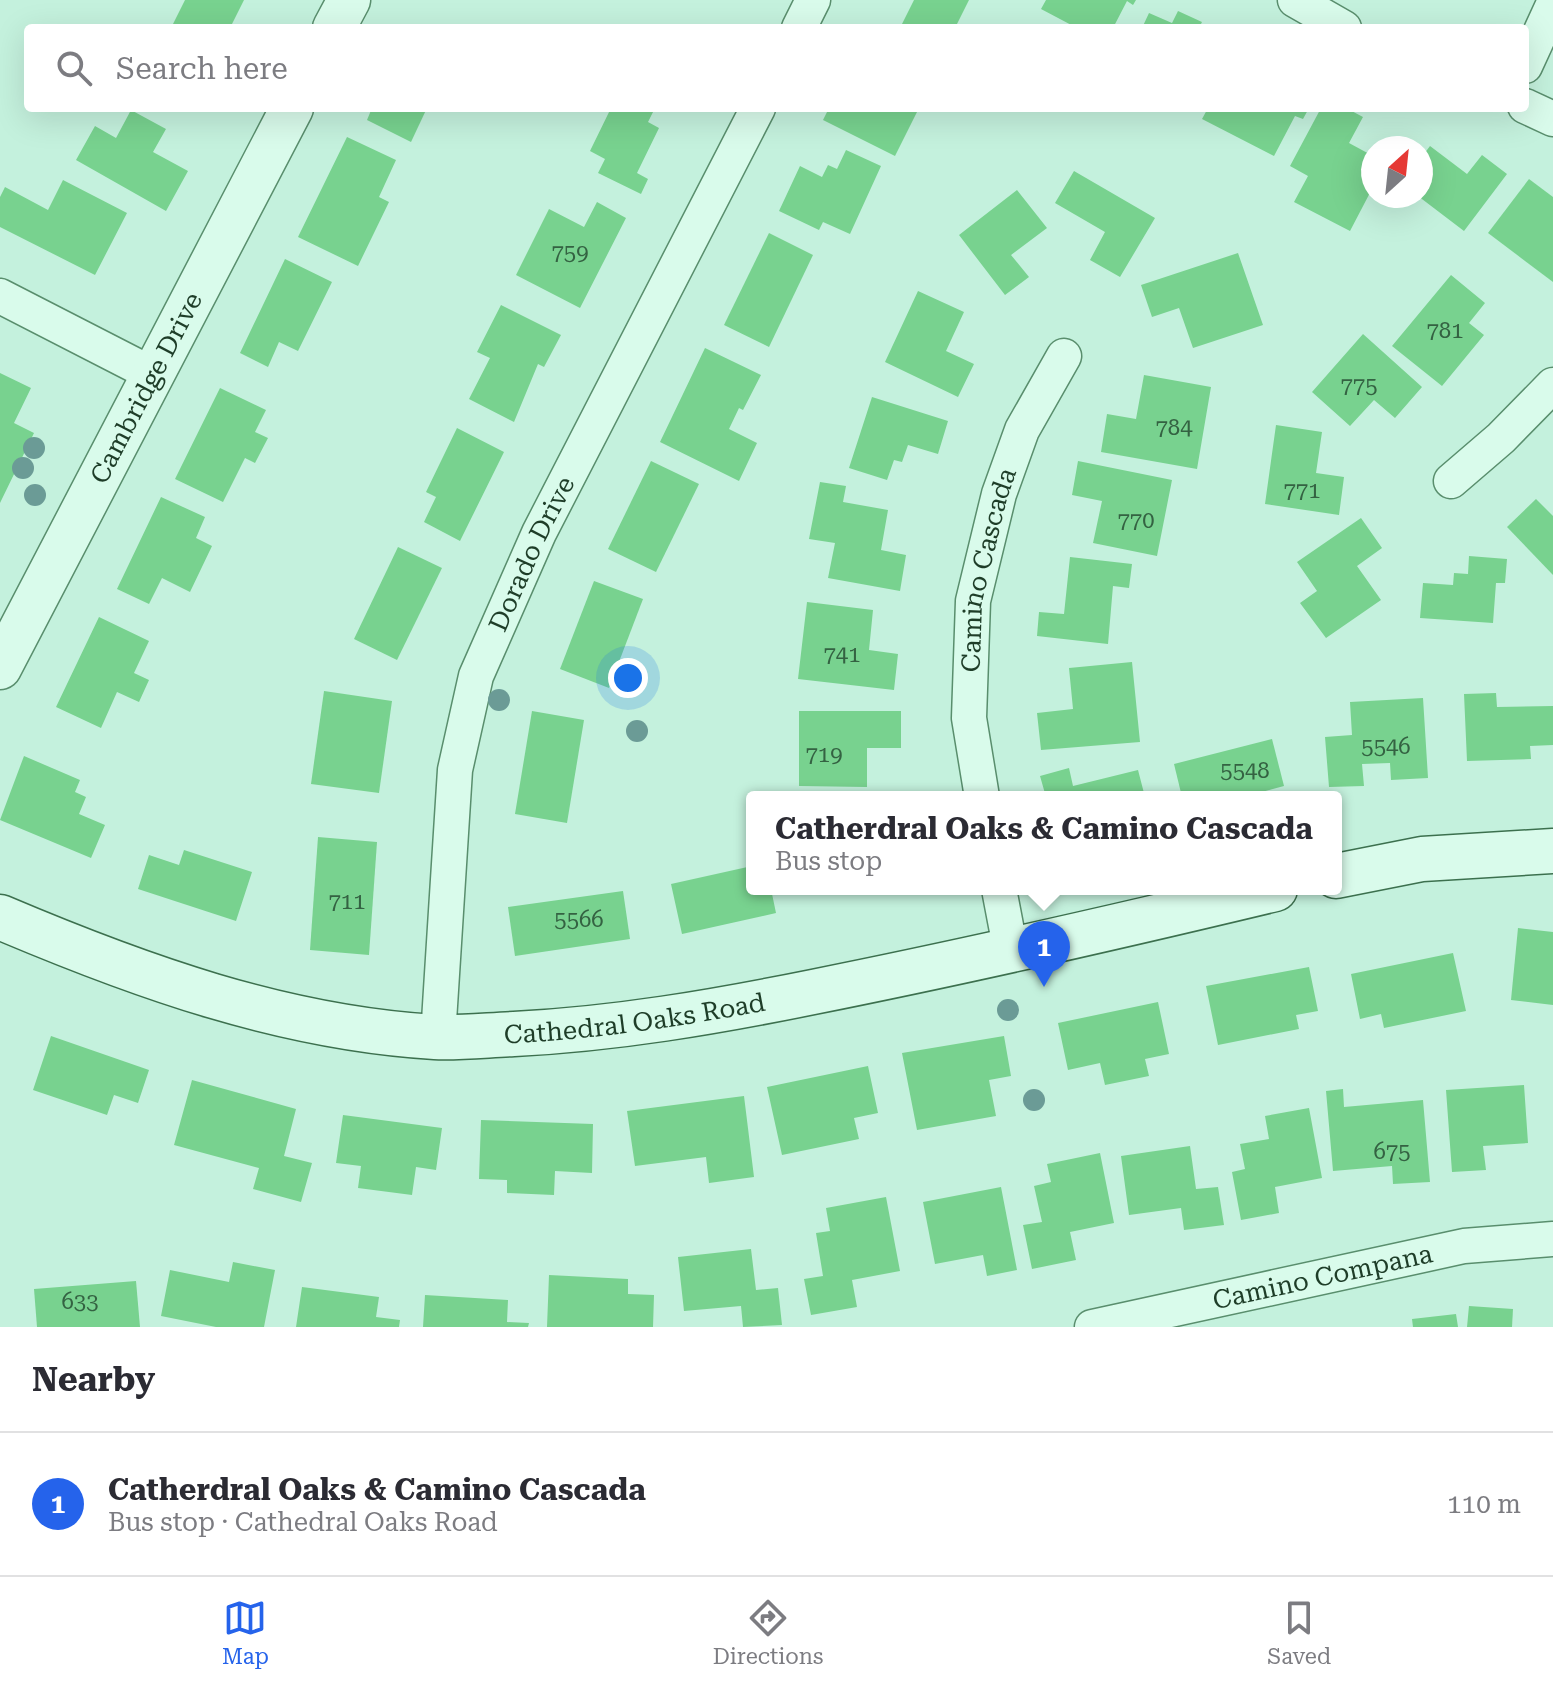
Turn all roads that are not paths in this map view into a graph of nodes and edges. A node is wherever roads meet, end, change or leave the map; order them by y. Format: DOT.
graph roads {
  1 [pos="349,0"];
  2 [pos="813,0"];
  3 [pos="1295,0"];
  4 [pos="1553,5"];
  5 [pos="336,24"];
  6 [pos="801,24"];
  7 [pos="1337,24"];
  8 [pos="1529,57"];
  9 [pos="1529,108"];
  10 [pos="290,112"];
  11 [pos="756,112"];
  12 [pos="1553,119"];
  13 [pos="0,296"];
  14 [pos="1064,356"];
  15 [pos="152,374"];
  16 [pos="1553,385"];
  17 [pos="1451,481"];
  18 [pos="0,668"];
  19 [pos="981,791"];
  20 [pos="1553,851"];
  21 [pos="1342,875"];
  22 [pos="1000,895"];
  23 [pos="1250,895"];
  24 [pos="0,917"];
  25 [pos="1011,952"];
  26 [pos="438,1037"];
  27 [pos="1553,1239"];
  28 [pos="1092,1327"];
  1 -- 5 [label="street"];
  2 -- 6 [label="street"];
  3 -- 7 [label="street"];
  4 -- 8 [label="street"];
  9 -- 12 [label="street"];
  10 -- 15 [label="street, Cambridge Drive"];
  11 -- 26 [label="street, Dorado Drive"];
  13 -- 15 [label="street"];
  14 -- 19 [label="street, Camino Cascada"];
  15 -- 18 [label="street, Cambridge Drive"];
  16 -- 17 [label="street"];
  20 -- 21 [label="main road"];
  22 -- 25 [label="street"];
  23 -- 25 [label="main road, Cathedral Oaks Road"];
  24 -- 26 [label="main road, Cathedral Oaks Road"];
  25 -- 26 [label="main road, Cathedral Oaks Road"];
  27 -- 28 [label="street, Camino Compana"];
}
